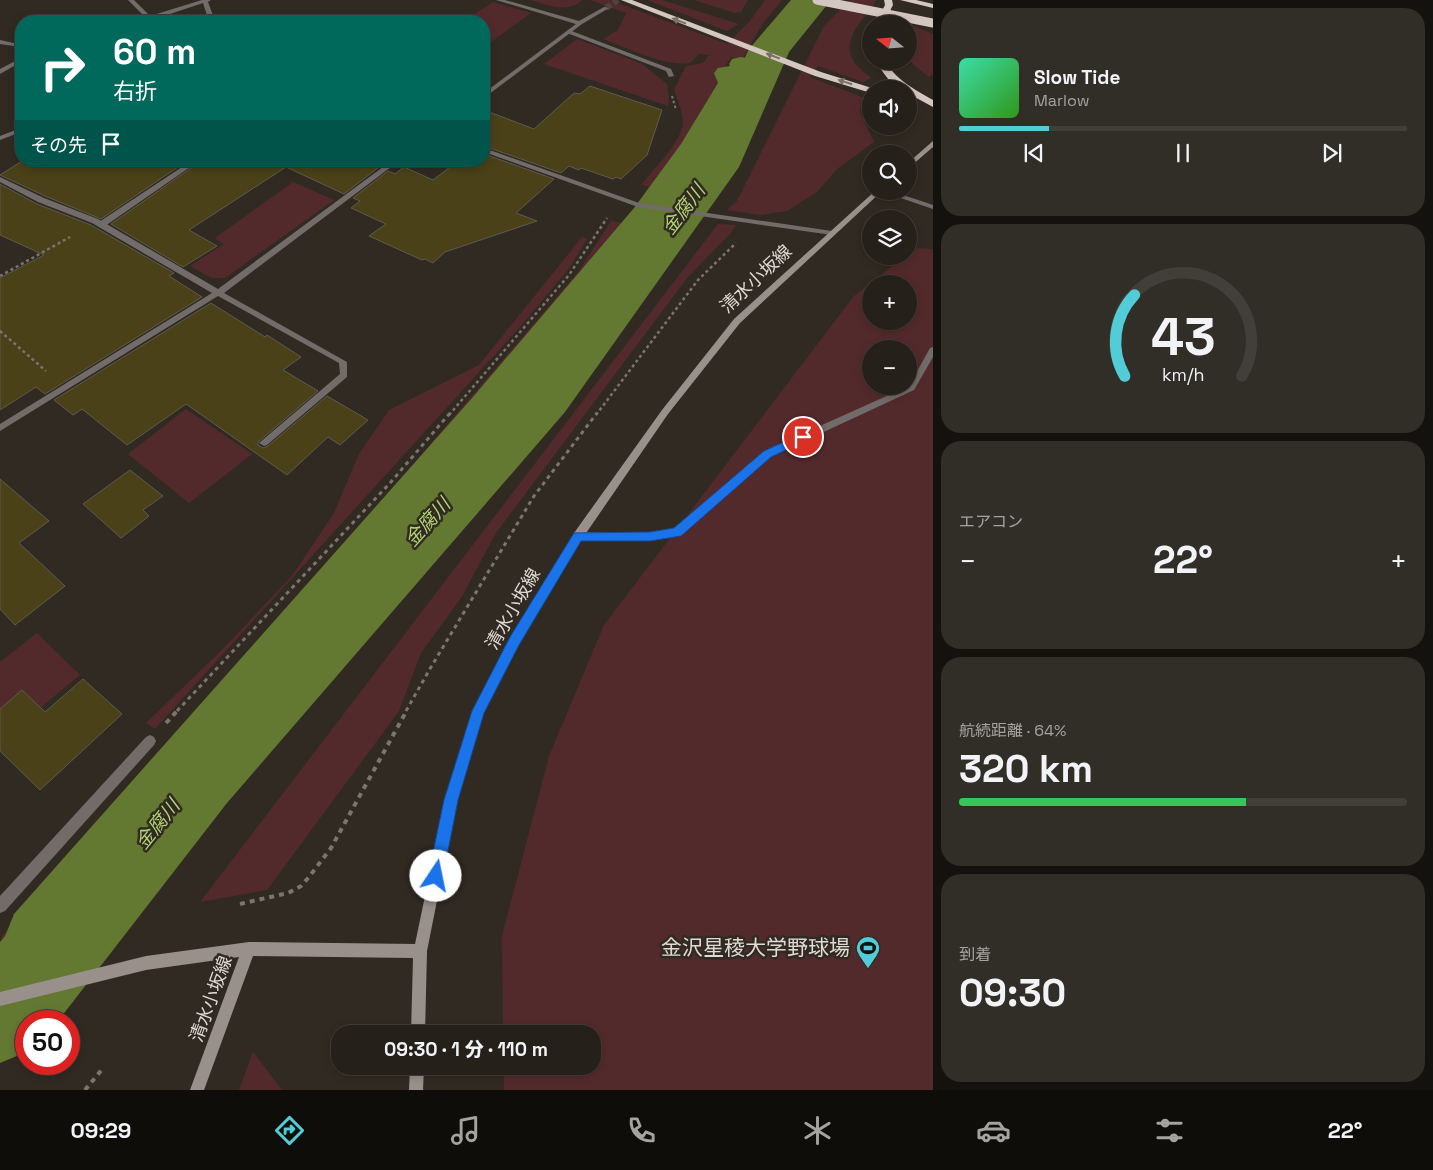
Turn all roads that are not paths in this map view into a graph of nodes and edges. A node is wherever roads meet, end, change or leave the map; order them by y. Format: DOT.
graph roads {
  1 [pos="131,0"];
  2 [pos="499,0"];
  3 [pos="625,0"];
  4 [pos="817,0"];
  5 [pos="888,0"];
  6 [pos="904,0"];
  7 [pos="206,1"];
  8 [pos="933,6"];
  9 [pos="606,8"];
  10 [pos="146,15"];
  11 [pos="162,15"];
  12 [pos="210,15"];
  13 [pos="884,15"];
  14 [pos="580,23"];
  15 [pos="933,23"];
  16 [pos="569,32"];
  17 [pos="0,42"];
  18 [pos="15,44"];
  19 [pos="15,63"];
  20 [pos="885,70"];
  21 [pos="0,72"];
  22 [pos="671,76"];
  23 [pos="895,80"];
  24 [pos="862,87"];
  25 [pos="490,91"];
  26 [pos="917,94"];
  27 [pos="933,104"];
  28 [pos="917,105"];
  29 [pos="933,110"];
  30 [pos="15,132"];
  31 [pos="0,138"];
  32 [pos="933,144"];
  33 [pos="490,152"];
  34 [pos="917,158"];
  35 [pos="187,167"];
  36 [pos="388,167"];
  37 [pos="0,179"];
  38 [pos="869,200"];
  39 [pos="911,200"];
  40 [pos="933,207"];
  41 [pos="99,223"];
  42 [pos="832,233"];
  43 [pos="218,293"];
  44 [pos="933,350"];
  45 [pos="0,428"];
  46 [pos="264,443"];
  47 [pos="578,536"];
  48 [pos="150,740"];
  49 [pos="0,906"];
  50 [pos="249,949"];
  51 [pos="420,951"];
  52 [pos="0,1000"];
  53 [pos="418,1025"];
  54 [pos="416,1075"];
  55 [pos="197,1090"];
  56 [pos="416,1090"];
  1 -- 10 [label="street"];
  2 -- 14 [label="street"];
  24 -- 3 [label="highway, one-way"];
  4 -- 15 [label="highway, bridge"];
  5 -- 13 [label="highway"];
  6 -- 8 [label="highway"];
  7 -- 11 [label="street"];
  7 -- 12 [label="street"];
  9 -- 14 [label="street"];
  14 -- 16 [label="street"];
  16 -- 22 [label="street"];
  16 -- 25 [label="street"];
  17 -- 18 [label="street"];
  19 -- 21 [label="street"];
  20 -- 23 [label="highway"];
  26 -- 27 [label="highway"];
  28 -- 29 [label="highway"];
  30 -- 31 [label="street"];
  32 -- 34 [label="main road"];
  33 -- 42 [label="street"];
  35 -- 41 [label="street"];
  36 -- 43 [label="street"];
  37 -- 41 [label="street"];
  38 -- 42 [label="main road, 清水小坂線"];
  39 -- 40 [label="street"];
  41 -- 43 [label="street"];
  42 -- 47 [label="main road, 清水小坂線"];
  43 -- 45 [label="street"];
  43 -- 46 [label="street"];
  44 -- 47 [label="street"];
  47 -- 51 [label="main road, 清水小坂線"];
  48 -- 49 [label="street"];
  50 -- 51 [label="main road, 清水小坂線"];
  50 -- 52 [label="main road"];
  50 -- 55 [label="main road, 清水小坂線"];
  51 -- 53 [label="main road"];
  54 -- 56 [label="main road"];
}
